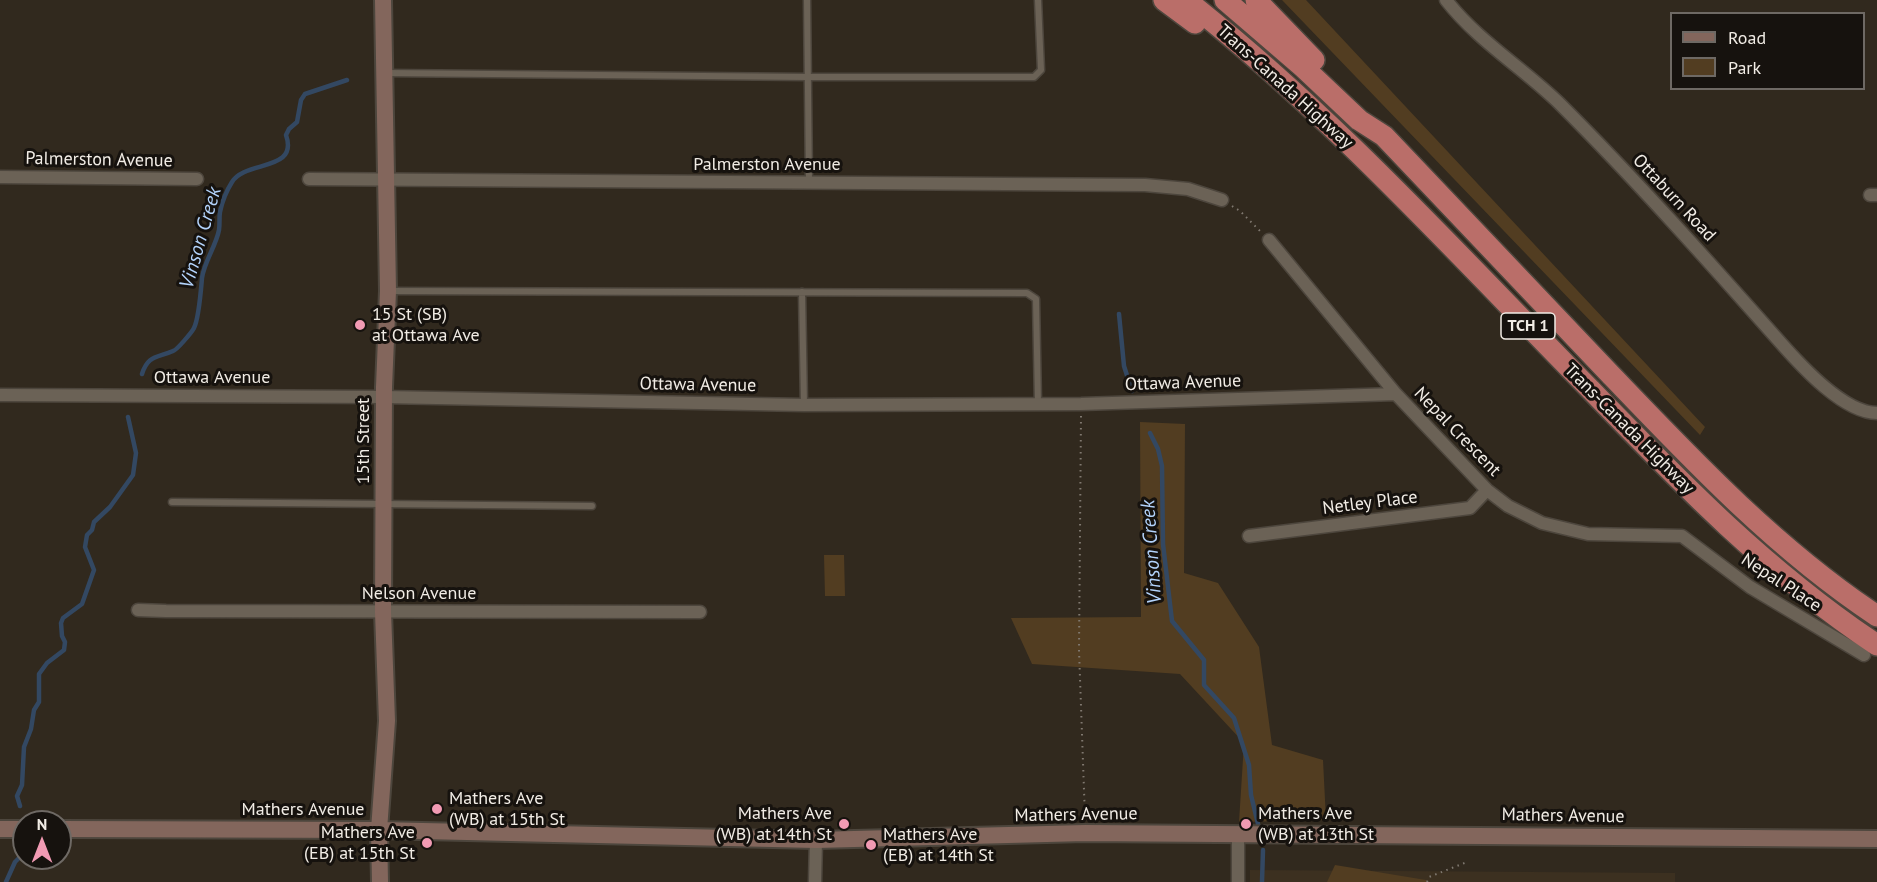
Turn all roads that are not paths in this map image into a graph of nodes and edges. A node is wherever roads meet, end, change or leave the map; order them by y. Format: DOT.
graph roads {
  1 [pos="383,0"];
  2 [pos="807,0"];
  3 [pos="1038,0"];
  4 [pos="1164,0"];
  5 [pos="1186,0"];
  6 [pos="1225,0"];
  7 [pos="1256,0"];
  8 [pos="1446,0"];
  9 [pos="385,73"];
  10 [pos="808,77"];
  11 [pos="1384,136"];
  12 [pos="0,177"];
  13 [pos="197,179"];
  14 [pos="309,179"];
  15 [pos="386,180"];
  16 [pos="809,183"];
  17 [pos="1222,200"];
  18 [pos="1406,200"];
  19 [pos="1269,240"];
  20 [pos="388,291"];
  21 [pos="802,292"];
  22 [pos="1396,394"];
  23 [pos="0,395"];
  24 [pos="384,397"];
  25 [pos="1038,404"];
  26 [pos="804,405"];
  27 [pos="1877,413"];
  28 [pos="1487,490"];
  29 [pos="172,502"];
  30 [pos="384,505"];
  31 [pos="592,506"];
  32 [pos="1249,536"];
  33 [pos="1682,536"];
  34 [pos="138,609"];
  35 [pos="383,612"];
  36 [pos="700,612"];
  37 [pos="1877,616"];
  38 [pos="1871,650"];
  39 [pos="72,829"];
  40 [pos="380,830"];
  41 [pos="1238,834"];
  42 [pos="1877,839"];
  43 [pos="816,840"];
  44 [pos="380,882"];
  45 [pos="815,882"];
  46 [pos="1238,882"];
  1 -- 9 [label="street, 15th Street"];
  2 -- 10 [label="lane"];
  3 -- 10 [label="lane"];
  4 -- 18 [label="highway"];
  5 -- 18 [label="highway, Trans-Canada Highway / TCH 1"];
  6 -- 11 [label="highway, Trans-Canada Highway / TCH 1"];
  7 -- 11 [label="highway"];
  8 -- 27 [label="street, Ottaburn Road"];
  9 -- 10 [label="lane"];
  9 -- 15 [label="street, 15th Street"];
  10 -- 16 [label="lane"];
  11 -- 37 [label="highway, Trans-Canada Highway / TCH 1"];
  12 -- 13 [label="street, Palmerston Avenue"];
  14 -- 15 [label="street, Palmerston Avenue"];
  15 -- 16 [label="street, Palmerston Avenue"];
  15 -- 20 [label="street, 15th Street"];
  16 -- 17 [label="street, Palmerston Avenue"];
  18 -- 38 [label="highway, Trans-Canada Highway / TCH 1"];
  19 -- 22 [label="street, Nepal Crescent"];
  20 -- 21 [label="lane"];
  20 -- 24 [label="street, 15th Street"];
  21 -- 25 [label="lane"];
  21 -- 26 [label="lane"];
  22 -- 25 [label="street, Ottawa Avenue"];
  22 -- 28 [label="street, Nepal Crescent"];
  23 -- 24 [label="street, Ottawa Avenue"];
  24 -- 26 [label="street, Ottawa Avenue"];
  24 -- 30 [label="street, 15th Street"];
  25 -- 26 [label="street, Ottawa Avenue"];
  28 -- 32 [label="street, Netley Place"];
  28 -- 33 [label="street, Nepal Crescent"];
  29 -- 30 [label="lane"];
  30 -- 31 [label="lane"];
  30 -- 35 [label="street, 15th Street"];
  33 -- 38 [label="street, Nepal Place"];
  34 -- 35 [label="street, Nelson Avenue"];
  35 -- 36 [label="street, Nelson Avenue"];
  35 -- 40 [label="street, 15th Street"];
  39 -- 40 [label="street, Mathers Avenue"];
  40 -- 43 [label="street, Mathers Avenue"];
  40 -- 44 [label="street, 15th Street"];
  41 -- 42 [label="street, Mathers Avenue"];
  41 -- 43 [label="street, Mathers Avenue"];
  41 -- 46 [label="street"];
  43 -- 45 [label="street"];
}
